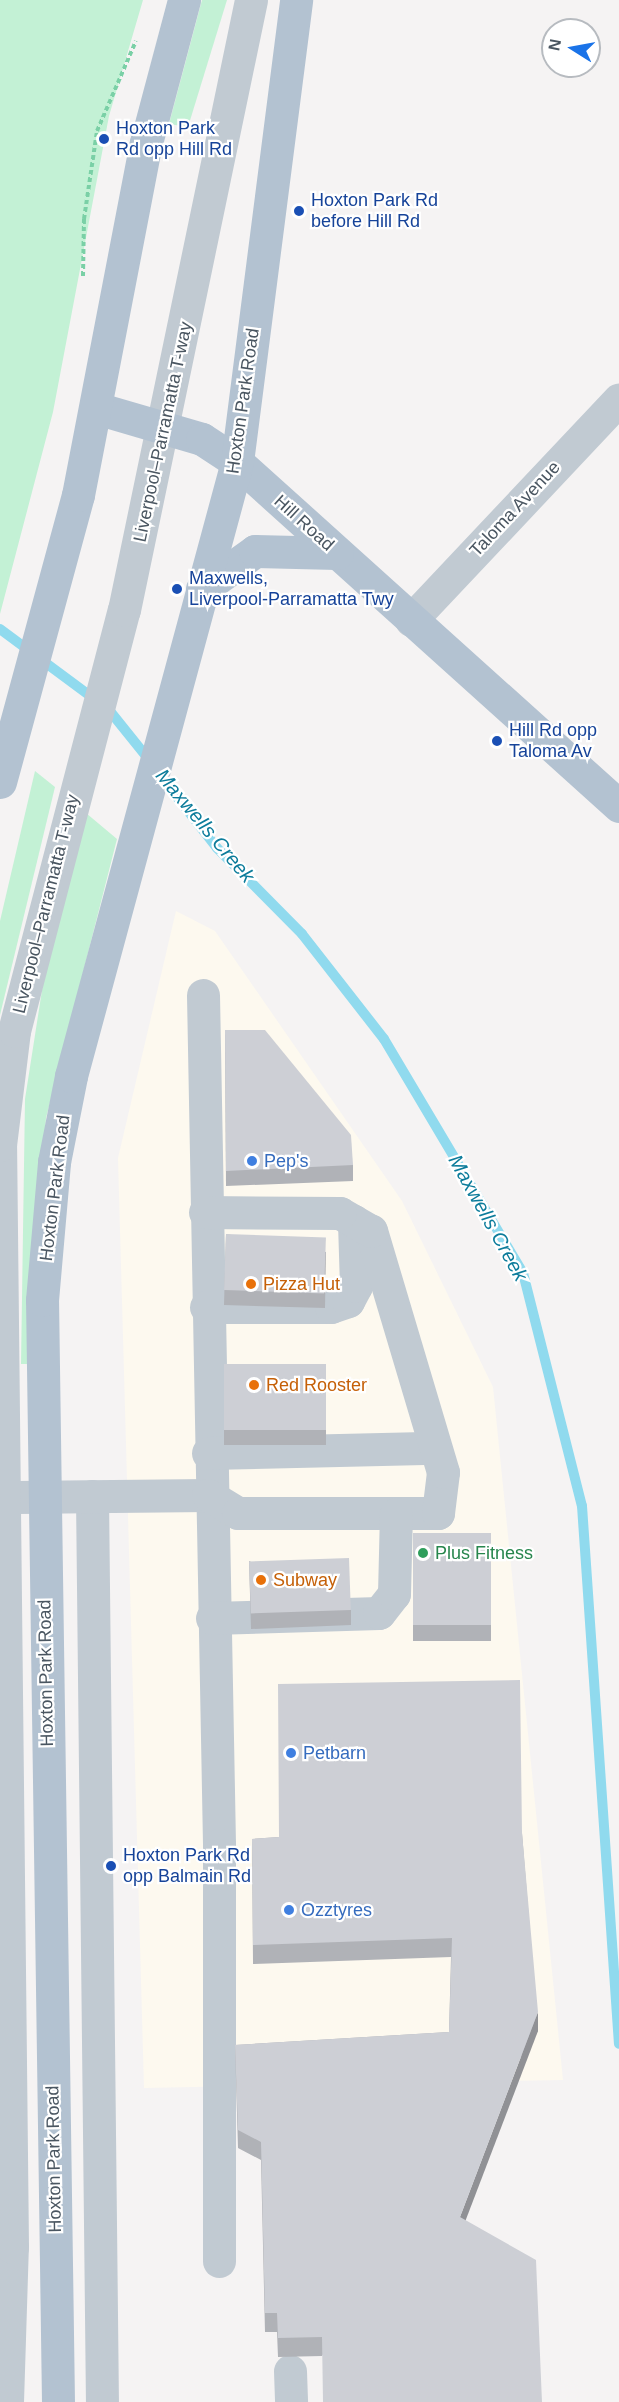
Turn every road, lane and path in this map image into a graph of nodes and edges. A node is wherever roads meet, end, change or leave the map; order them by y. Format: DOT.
graph roads {
  1 [pos="184,0"];
  2 [pos="251,0"];
  3 [pos="296,0"];
  4 [pos="619,399"];
  5 [pos="96,408"];
  6 [pos="165,425"];
  7 [pos="237,462"];
  8 [pos="337,553"];
  9 [pos="202,589"];
  10 [pos="411,620"];
  11 [pos="0,782"];
  12 [pos="619,806"];
  13 [pos="203,995"];
  14 [pos="205,1212"];
  15 [pos="354,1221"];
  16 [pos="206,1307"];
  17 [pos="435,1448"];
  18 [pos="208,1453"];
  19 [pos="208,1495"];
  20 [pos="43,1496"];
  21 [pos="92,1496"];
  22 [pos="2,1497"];
  23 [pos="396,1514"];
  24 [pos="212,1618"];
  25 [pos="219,2261"];
  26 [pos="7,2402"];
  27 [pos="58,2402"];
  28 [pos="102,2402"];
  1 -- 5 [label="main road"];
  2 -- 6 [label="street, Liverpool–Parramatta T-way"];
  3 -- 7 [label="main road, Hoxton Park Road"];
  4 -- 10 [label="street, Taloma Avenue"];
  5 -- 6 [label="main road, Hill Road"];
  5 -- 11 [label="main road"];
  6 -- 7 [label="main road, Hill Road"];
  6 -- 22 [label="street, Liverpool–Parramatta T-way"];
  7 -- 8 [label="main road, Hill Road"];
  7 -- 9 [label="main road, Hoxton Park Road"];
  8 -- 9 [label="main road"];
  8 -- 10 [label="main road, Hill Road"];
  9 -- 20 [label="main road, Hoxton Park Road"];
  10 -- 12 [label="main road, Hill Road"];
  13 -- 14 [label="street"];
  14 -- 15 [label="street"];
  14 -- 16 [label="street"];
  15 -- 16 [label="street"];
  15 -- 17 [label="street"];
  16 -- 18 [label="street"];
  17 -- 18 [label="street"];
  17 -- 23 [label="street"];
  18 -- 19 [label="street"];
  19 -- 21 [label="street"];
  19 -- 23 [label="street"];
  19 -- 24 [label="street"];
  20 -- 21 [label="street"];
  20 -- 22 [label="street"];
  20 -- 27 [label="main road, Hoxton Park Road"];
  21 -- 28 [label="street"];
  22 -- 26 [label="street, Liverpool–Parramatta T-way"];
  23 -- 24 [label="street"];
  24 -- 25 [label="street"];
}
